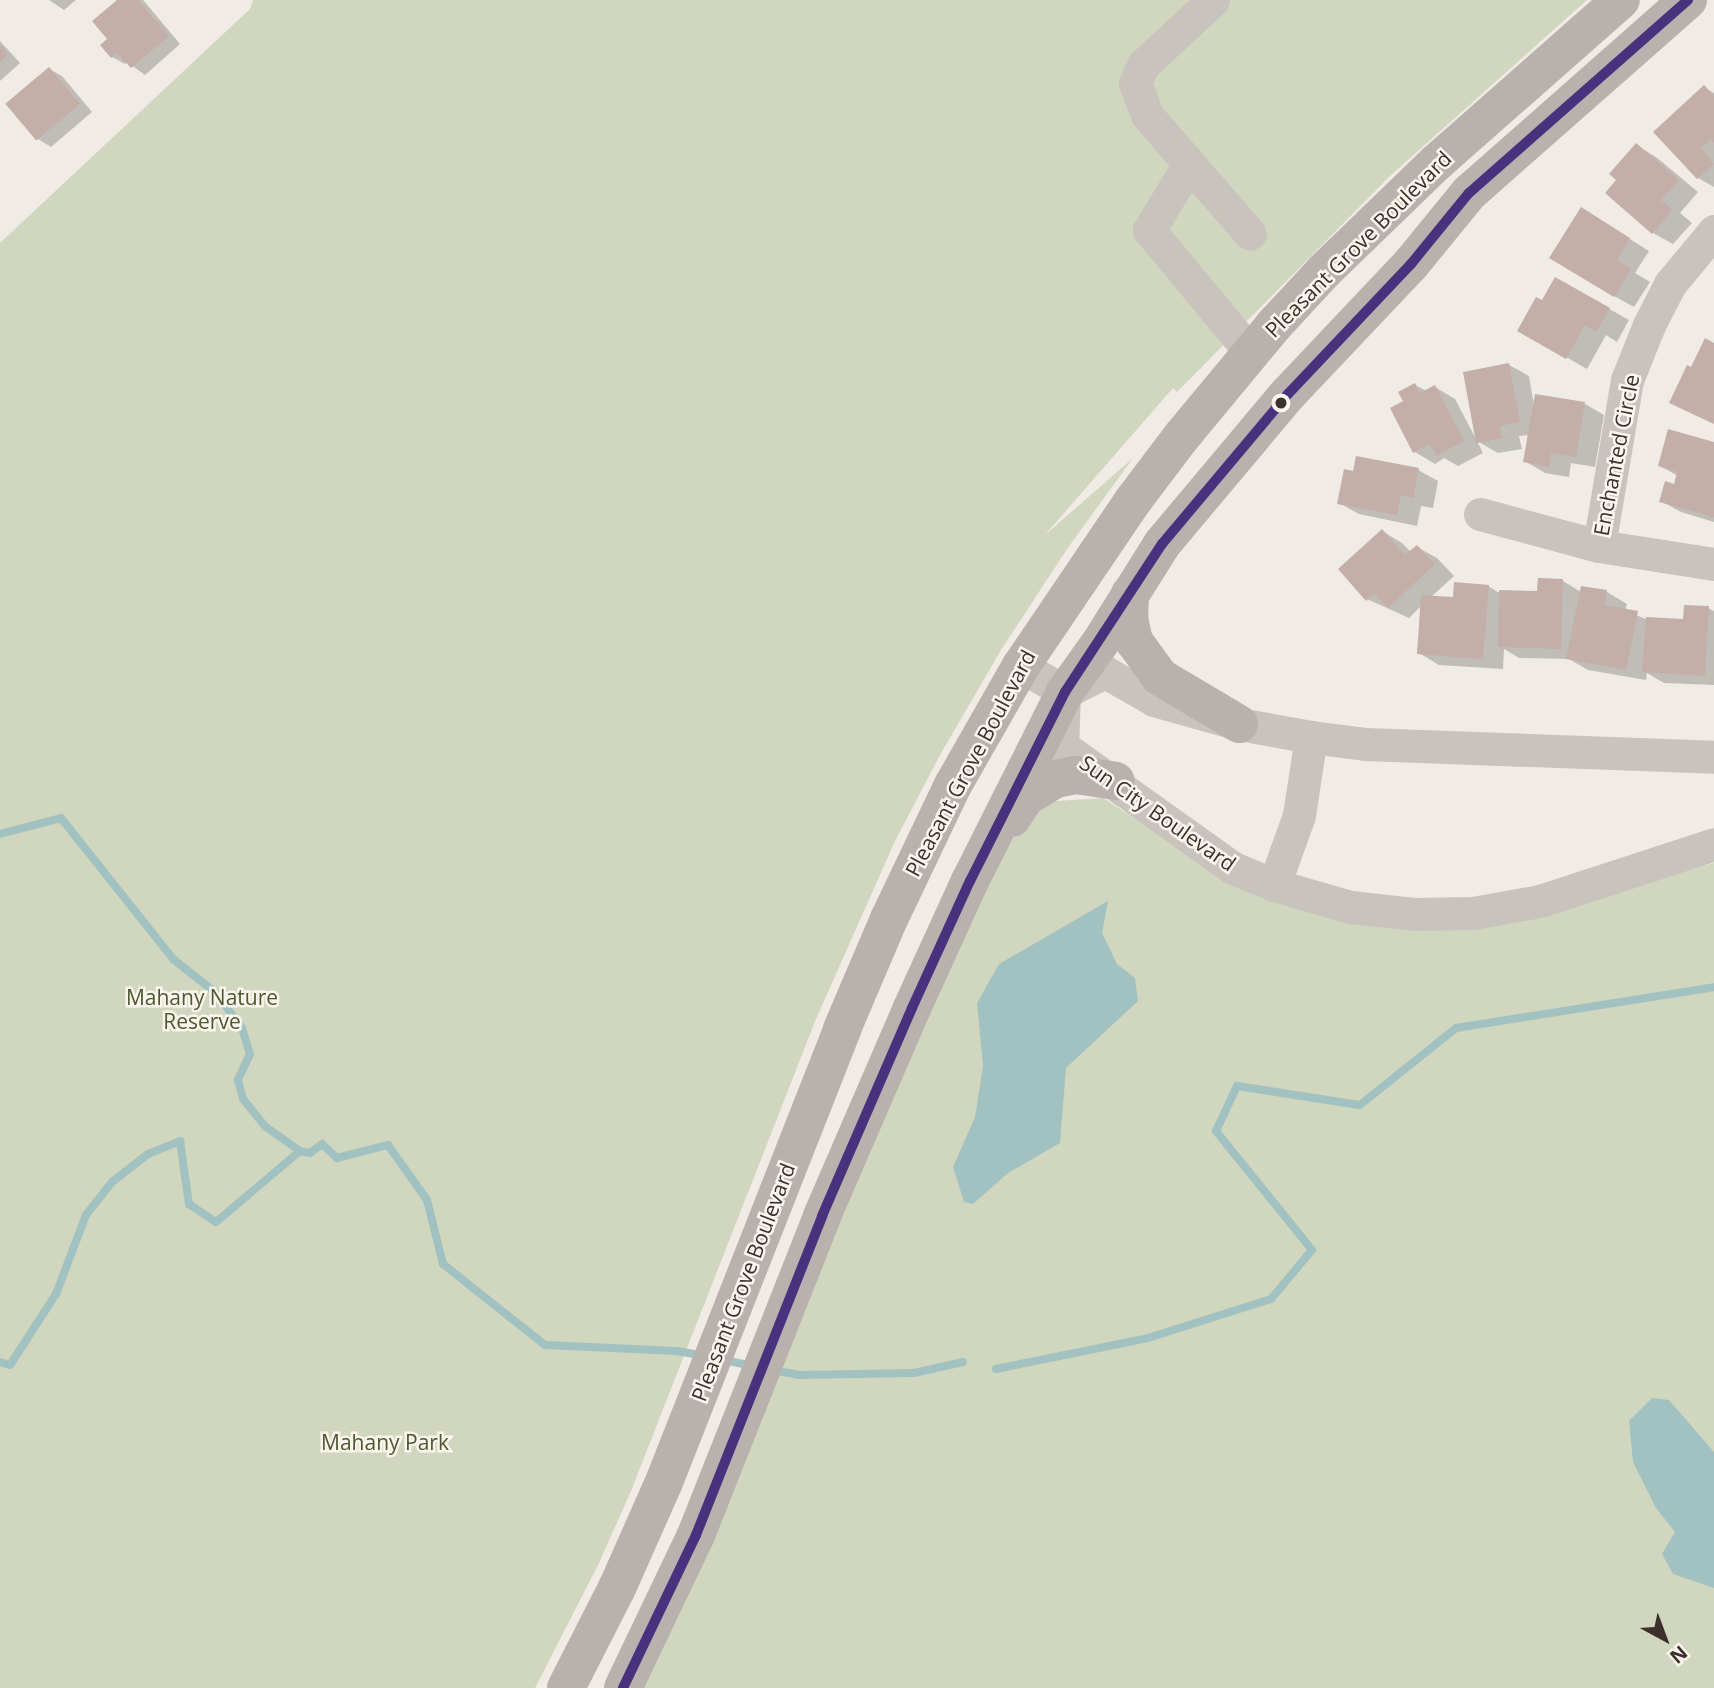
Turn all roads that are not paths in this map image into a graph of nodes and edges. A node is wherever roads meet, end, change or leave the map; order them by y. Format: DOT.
graph roads {
  1 [pos="1213,0"];
  2 [pos="1621,0"];
  3 [pos="1688,0"];
  4 [pos="1189,164"];
  5 [pos="1714,231"];
  6 [pos="1250,234"];
  7 [pos="1251,354"];
  8 [pos="1480,514"];
  9 [pos="1599,546"];
  10 [pos="1714,564"];
  11 [pos="1130,593"];
  12 [pos="1021,666"];
  13 [pos="1065,692"];
  14 [pos="1239,724"];
  15 [pos="1311,737"];
  16 [pos="1714,757"];
  17 [pos="1116,781"];
  18 [pos="1714,844"];
  19 [pos="970,881"];
  20 [pos="1274,885"];
  21 [pos="566,1688"];
  22 [pos="623,1688"];
  1 -- 4 [label="street"];
  2 -- 7 [label="main road, Pleasant Grove Boulevard"];
  3 -- 11 [label="main road, Pleasant Grove Boulevard"];
  4 -- 6 [label="street"];
  4 -- 7 [label="street"];
  5 -- 9 [label="street, Enchanted Circle"];
  7 -- 12 [label="main road, Pleasant Grove Boulevard"];
  8 -- 9 [label="street"];
  9 -- 10 [label="street, Enchanted Circle"];
  11 -- 13 [label="main road, Pleasant Grove Boulevard"];
  11 -- 14 [label="main road"];
  12 -- 13 [label="street"];
  12 -- 21 [label="main road, Pleasant Grove Boulevard"];
  13 -- 14 [label="street"];
  13 -- 17 [label="street, Sun City Boulevard"];
  13 -- 19 [label="main road, Pleasant Grove Boulevard"];
  14 -- 15 [label="street"];
  15 -- 16 [label="street"];
  15 -- 20 [label="street"];
  17 -- 19 [label="main road"];
  17 -- 20 [label="street, Sun City Boulevard"];
  18 -- 20 [label="street, Sun City Boulevard"];
  19 -- 22 [label="main road, Pleasant Grove Boulevard"];
}
